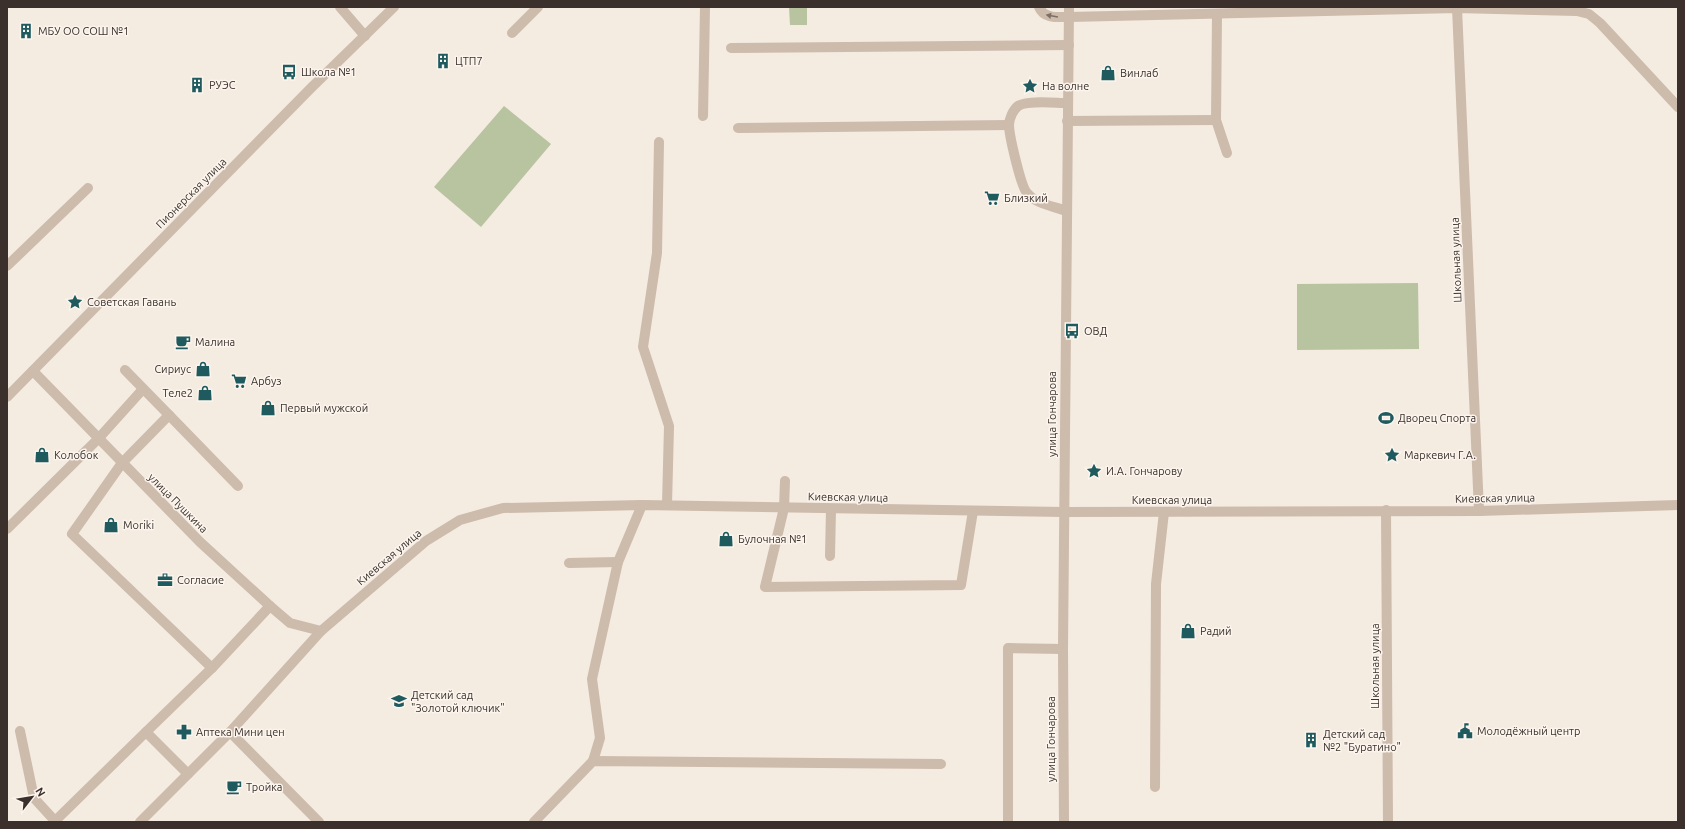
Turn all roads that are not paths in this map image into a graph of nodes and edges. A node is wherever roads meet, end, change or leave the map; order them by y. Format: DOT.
graph roads {
  1 [pos="340,7"];
  2 [pos="394,7"];
  3 [pos="538,7"];
  4 [pos="705,7"];
  5 [pos="1039,7"];
  6 [pos="1444,8"];
  7 [pos="1457,8"];
  8 [pos="1069,12"];
  9 [pos="1217,14"];
  10 [pos="512,32"];
  11 [pos="365,36"];
  12 [pos="1069,45"];
  13 [pos="731,48"];
  14 [pos="1067,103"];
  15 [pos="1678,107"];
  16 [pos="703,116"];
  17 [pos="1216,120"];
  18 [pos="1067,121"];
  19 [pos="1009,125"];
  20 [pos="738,128"];
  21 [pos="659,142"];
  22 [pos="1227,153"];
  23 [pos="88,188"];
  24 [pos="1066,211"];
  25 [pos="7,266"];
  26 [pos="125,370"];
  27 [pos="33,371"];
  28 [pos="143,388"];
  29 [pos="7,397"];
  30 [pos="169,415"];
  31 [pos="98,439"];
  32 [pos="122,463"];
  33 [pos="785,481"];
  34 [pos="238,486"];
  35 [pos="1678,504"];
  36 [pos="642,505"];
  37 [pos="667,505"];
  38 [pos="784,508"];
  39 [pos="830,509"];
  40 [pos="1386,510"];
  41 [pos="973,511"];
  42 [pos="1064,512"];
  43 [pos="1164,512"];
  44 [pos="1478,512"];
  45 [pos="7,529"];
  46 [pos="830,556"];
  47 [pos="618,562"];
  48 [pos="570,563"];
  49 [pos="270,606"];
  50 [pos="321,631"];
  51 [pos="1063,649"];
  52 [pos="212,668"];
  53 [pos="20,731"];
  54 [pos="146,732"];
  55 [pos="230,732"];
  56 [pos="593,761"];
  57 [pos="941,764"];
  58 [pos="188,774"];
  59 [pos="1155,787"];
  60 [pos="56,821"];
  61 [pos="140,822"];
  62 [pos="319,822"];
  63 [pos="534,822"];
  64 [pos="1008,822"];
  65 [pos="1064,822"];
  66 [pos="1388,822"];
  1 -- 11 [label="street"];
  2 -- 11 [label="street, Пионерская улица"];
  3 -- 10 [label="street"];
  4 -- 16 [label="street"];
  8 -- 5 [label="street, one-way"];
  6 -- 7 [label="street"];
  6 -- 9 [label="street"];
  7 -- 15 [label="street"];
  7 -- 44 [label="street, Школьная улица"];
  8 -- 9 [label="street"];
  8 -- 12 [label="street, улица Гончарова"];
  9 -- 17 [label="street"];
  11 -- 27 [label="street, Пионерская улица"];
  12 -- 13 [label="street"];
  12 -- 14 [label="street, улица Гончарова"];
  14 -- 18 [label="street, улица Гончарова"];
  14 -- 19 [label="street"];
  17 -- 18 [label="street"];
  17 -- 22 [label="street"];
  18 -- 24 [label="street, улица Гончарова"];
  19 -- 20 [label="street"];
  19 -- 24 [label="street"];
  21 -- 37 [label="street"];
  23 -- 25 [label="street"];
  24 -- 42 [label="street, улица Гончарова"];
  26 -- 28 [label="street"];
  27 -- 29 [label="street, Пионерская улица"];
  27 -- 31 [label="street, улица Пушкина"];
  28 -- 30 [label="street"];
  28 -- 31 [label="street"];
  30 -- 32 [label="street"];
  30 -- 34 [label="street"];
  31 -- 32 [label="street, улица Пушкина"];
  31 -- 45 [label="street"];
  32 -- 49 [label="street, улица Пушкина"];
  32 -- 52 [label="street"];
  33 -- 38 [label="street"];
  35 -- 44 [label="street, Киевская улица"];
  36 -- 37 [label="street, Киевская улица"];
  36 -- 47 [label="street"];
  36 -- 50 [label="street, Киевская улица"];
  37 -- 38 [label="street, Киевская улица"];
  38 -- 39 [label="street, Киевская улица"];
  38 -- 41 [label="street"];
  39 -- 41 [label="street, Киевская улица"];
  39 -- 46 [label="street"];
  40 -- 43 [label="street, Киевская улица"];
  40 -- 44 [label="street, Киевская улица"];
  40 -- 66 [label="street, Школьная улица"];
  41 -- 42 [label="street, Киевская улица"];
  42 -- 43 [label="street, Киевская улица"];
  42 -- 51 [label="street, улица Гончарова"];
  43 -- 59 [label="street"];
  47 -- 48 [label="street"];
  47 -- 56 [label="street"];
  49 -- 50 [label="street, улица Пушкина"];
  49 -- 52 [label="street"];
  50 -- 55 [label="street, Киевская улица"];
  51 -- 64 [label="street"];
  51 -- 65 [label="street, улица Гончарова"];
  52 -- 54 [label="street"];
  53 -- 60 [label="street"];
  54 -- 58 [label="street"];
  54 -- 60 [label="street"];
  55 -- 58 [label="street, Киевская улица"];
  55 -- 62 [label="street"];
  56 -- 57 [label="street"];
  56 -- 63 [label="street"];
  58 -- 61 [label="street, Киевская улица"];
}
